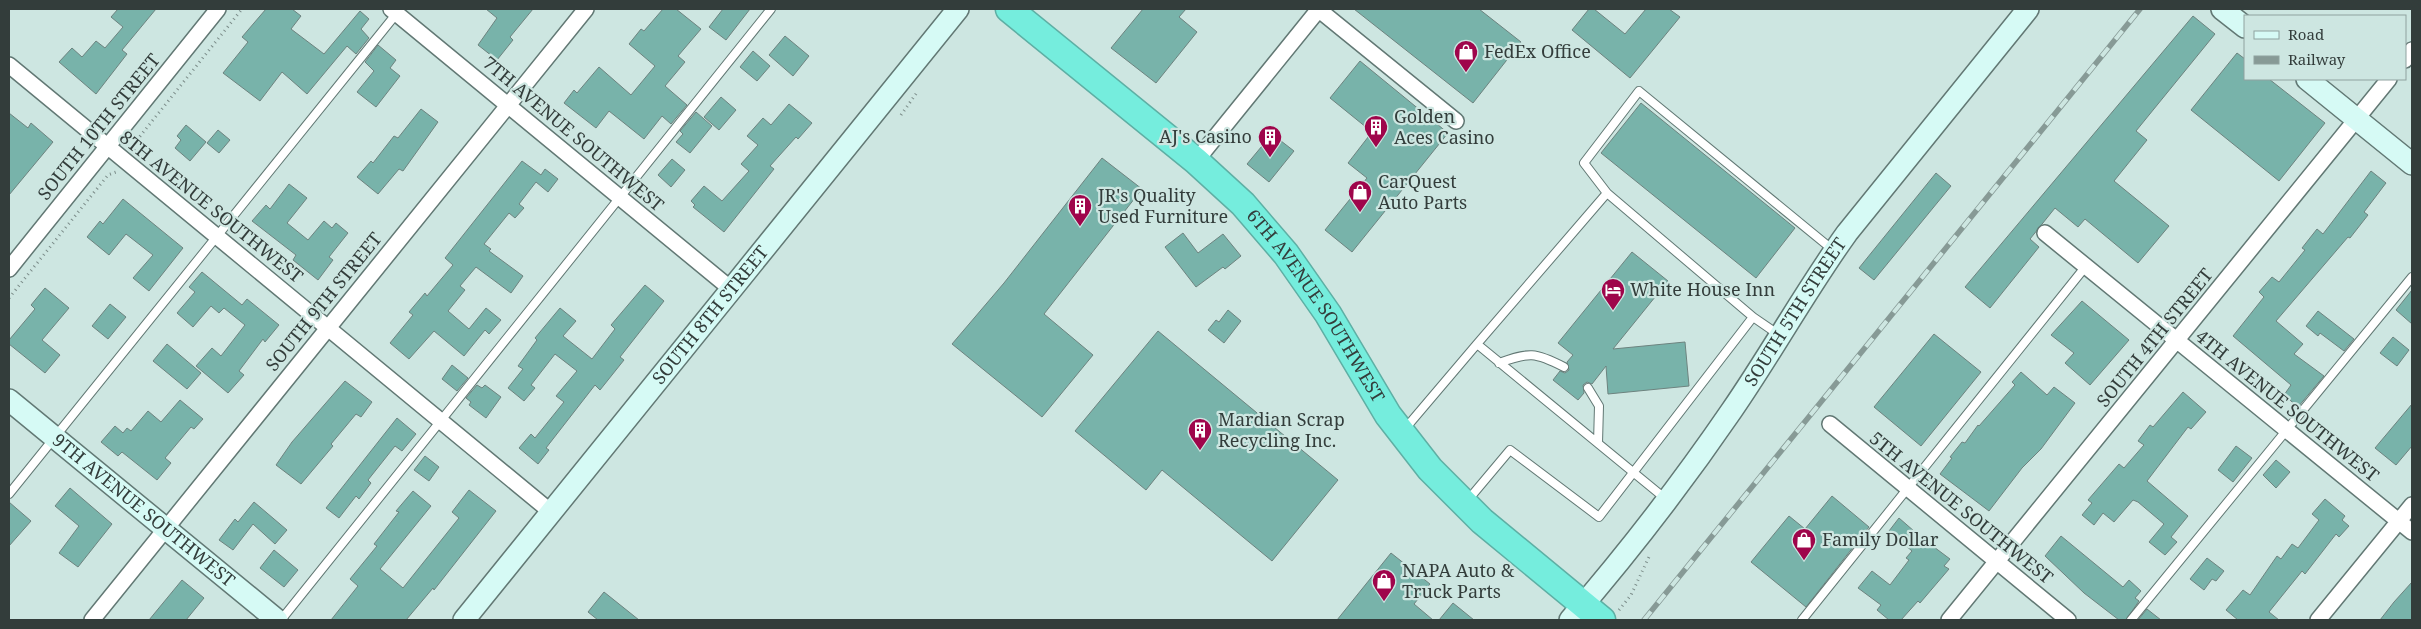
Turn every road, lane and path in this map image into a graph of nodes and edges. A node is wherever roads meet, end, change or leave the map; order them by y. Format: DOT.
graph roads {
  1 [pos="218,9"];
  2 [pos="242,9"];
  3 [pos="586,9"];
  4 [pos="771,9"];
  5 [pos="958,9"];
  6 [pos="1009,9"];
  7 [pos="1319,9"];
  8 [pos="2028,9"];
  9 [pos="2222,9"];
  10 [pos="396,10"];
  11 [pos="2244,26"];
  12 [pos="9,65"];
  13 [pos="2308,80"];
  14 [pos="2388,80"];
  15 [pos="508,105"];
  16 [pos="2356,119"];
  17 [pos="1456,121"];
  18 [pos="108,146"];
  19 [pos="136,148"];
  20 [pos="1196,161"];
  21 [pos="2412,164"];
  22 [pos="115,173"];
  23 [pos="1607,193"];
  24 [pos="620,198"];
  25 [pos="2045,233"];
  26 [pos="217,236"];
  27 [pos="1834,251"];
  28 [pos="2086,266"];
  29 [pos="9,269"];
  30 [pos="2412,277"];
  31 [pos="731,289"];
  32 [pos="9,298"];
  33 [pos="1753,317"];
  34 [pos="327,327"];
  35 [pos="1779,335"];
  36 [pos="2177,340"];
  37 [pos="1477,344"];
  38 [pos="1500,363"];
  39 [pos="1564,367"];
  40 [pos="1588,388"];
  41 [pos="9,400"];
  42 [pos="439,420"];
  43 [pos="1830,424"];
  44 [pos="2288,431"];
  45 [pos="1402,433"];
  46 [pos="54,438"];
  47 [pos="1598,443"];
  48 [pos="1634,474"];
  49 [pos="1908,489"];
  50 [pos="9,494"];
  51 [pos="1668,501"];
  52 [pos="1465,504"];
  53 [pos="2412,504"];
  54 [pos="550,512"];
  55 [pos="2399,521"];
  56 [pos="165,530"];
  57 [pos="2412,532"];
  58 [pos="1650,556"];
  59 [pos="1996,562"];
  60 [pos="1631,595"];
  61 [pos="1585,615"];
  62 [pos="92,620"];
  63 [pos="276,620"];
  64 [pos="281,620"];
  65 [pos="464,620"];
  66 [pos="1802,620"];
  67 [pos="1949,620"];
  68 [pos="2068,620"];
  69 [pos="2131,620"];
  70 [pos="2318,620"];
  1 -- 18 [label="street, SOUTH 10TH STREET"];
  2 -- 19 [label="path"];
  3 -- 15 [label="street, SOUTH 9TH STREET"];
  4 -- 24 [label="lane"];
  5 -- 31 [label="street, SOUTH 8TH STREET"];
  6 -- 20 [label="highway, 6TH AVENUE SOUTHWEST"];
  7 -- 17 [label="street"];
  7 -- 20 [label="street"];
  8 -- 27 [label="street, SOUTH 5TH STREET"];
  9 -- 11 [label="street"];
  10 -- 15 [label="street, 7TH AVENUE SOUTHWEST"];
  10 -- 26 [label="lane"];
  12 -- 18 [label="street, 8TH AVENUE SOUTHWEST"];
  13 -- 16 [label="street"];
  14 -- 16 [label="street, SOUTH 4TH STREET"];
  15 -- 24 [label="street, 7TH AVENUE SOUTHWEST"];
  15 -- 34 [label="street, SOUTH 9TH STREET"];
  16 -- 21 [label="street"];
  16 -- 36 [label="street, SOUTH 4TH STREET"];
  18 -- 26 [label="street, 8TH AVENUE SOUTHWEST"];
  18 -- 29 [label="street, SOUTH 10TH STREET"];
  20 -- 45 [label="highway, 6TH AVENUE SOUTHWEST"];
  22 -- 32 [label="path"];
  23 -- 27 [label="lane"];
  23 -- 33 [label="lane"];
  23 -- 37 [label="lane"];
  24 -- 31 [label="street, 7TH AVENUE SOUTHWEST"];
  24 -- 42 [label="lane"];
  25 -- 28 [label="street, 4TH AVENUE SOUTHWEST"];
  26 -- 34 [label="street, 8TH AVENUE SOUTHWEST"];
  26 -- 46 [label="lane"];
  27 -- 35 [label="street, SOUTH 5TH STREET"];
  28 -- 36 [label="street, 4TH AVENUE SOUTHWEST"];
  28 -- 49 [label="lane"];
  30 -- 44 [label="lane"];
  31 -- 54 [label="street, SOUTH 8TH STREET"];
  33 -- 35 [label="lane"];
  33 -- 48 [label="lane"];
  34 -- 42 [label="street, 8TH AVENUE SOUTHWEST"];
  34 -- 56 [label="street, SOUTH 9TH STREET"];
  35 -- 51 [label="street, SOUTH 5TH STREET"];
  36 -- 44 [label="street, 4TH AVENUE SOUTHWEST"];
  36 -- 59 [label="street, SOUTH 4TH STREET"];
  37 -- 38 [label="lane"];
  37 -- 45 [label="lane"];
  38 -- 39 [label="lane"];
  38 -- 47 [label="lane"];
  40 -- 47 [label="lane"];
  41 -- 46 [label="street, 9TH AVENUE SOUTHWEST"];
  42 -- 54 [label="street, 8TH AVENUE SOUTHWEST"];
  42 -- 64 [label="lane"];
  43 -- 49 [label="street, 5TH AVENUE SOUTHWEST"];
  44 -- 55 [label="street, 4TH AVENUE SOUTHWEST"];
  44 -- 69 [label="lane"];
  45 -- 52 [label="highway, 6TH AVENUE SOUTHWEST"];
  46 -- 50 [label="lane"];
  46 -- 56 [label="street, 9TH AVENUE SOUTHWEST"];
  47 -- 48 [label="lane"];
  48 -- 51 [label="lane"];
  48 -- 52 [label="lane"];
  49 -- 59 [label="street, 5TH AVENUE SOUTHWEST"];
  49 -- 66 [label="lane"];
  51 -- 61 [label="street, SOUTH 5TH STREET"];
  52 -- 61 [label="highway, 6TH AVENUE SOUTHWEST"];
  53 -- 55 [label="street"];
  54 -- 65 [label="street, SOUTH 8TH STREET"];
  55 -- 57 [label="street, 4TH AVENUE SOUTHWEST"];
  55 -- 70 [label="street"];
  56 -- 62 [label="street, SOUTH 9TH STREET"];
  56 -- 63 [label="street, 9TH AVENUE SOUTHWEST"];
  58 -- 60 [label="path"];
  59 -- 67 [label="street, SOUTH 4TH STREET"];
  59 -- 68 [label="street, 5TH AVENUE SOUTHWEST"];
}
